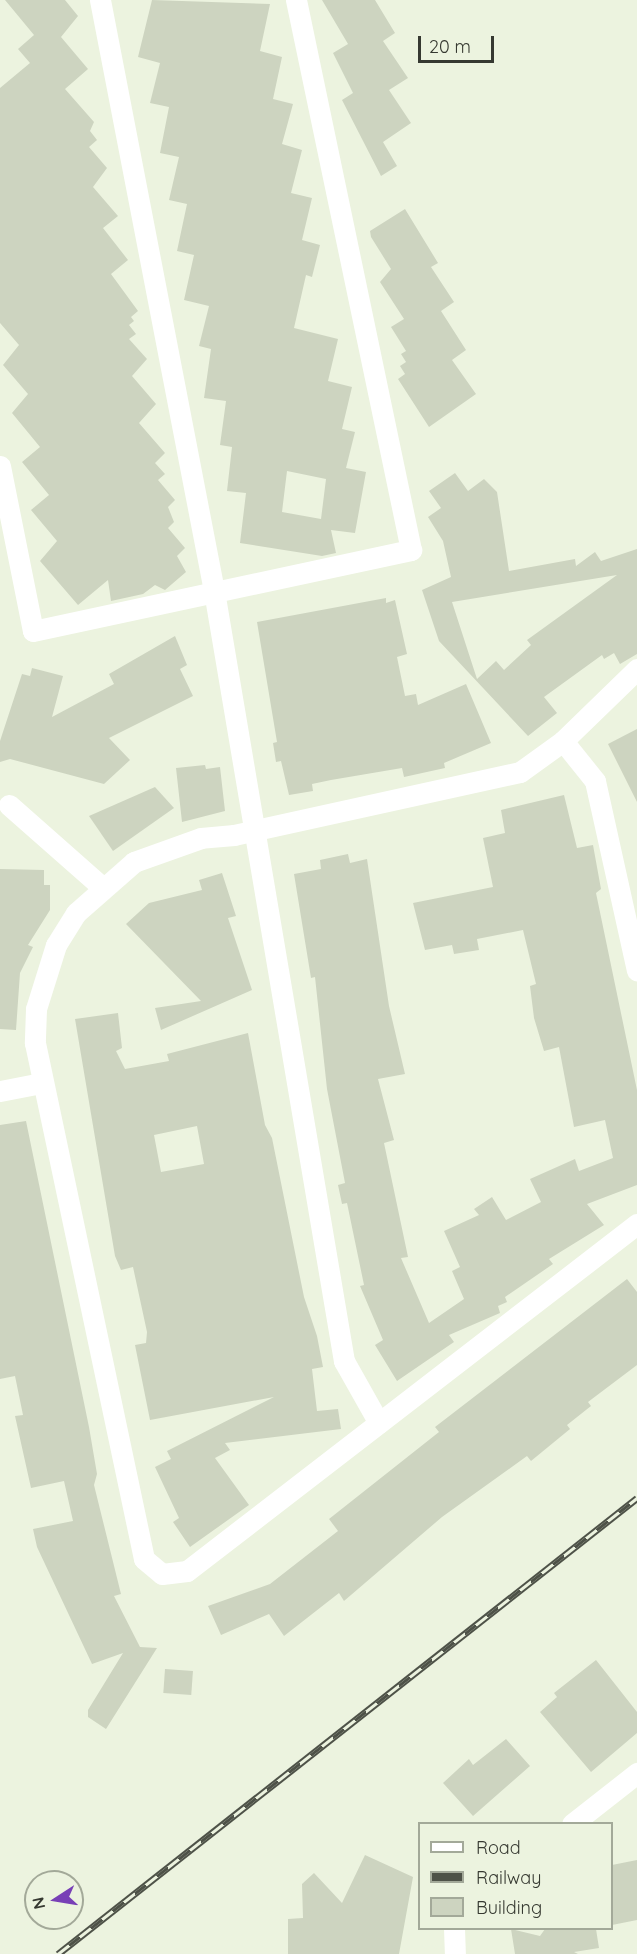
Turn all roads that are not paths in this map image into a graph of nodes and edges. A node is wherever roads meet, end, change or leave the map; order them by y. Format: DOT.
graph roads {
  1 [pos="100,0"];
  2 [pos="296,0"];
  3 [pos="0,466"];
  4 [pos="214,591"];
  5 [pos="637,669"];
  6 [pos="563,741"];
  7 [pos="9,805"];
  8 [pos="253,831"];
  9 [pos="101,886"];
  10 [pos="637,970"];
  11 [pos="41,1083"];
  12 [pos="0,1091"];
  13 [pos="637,1224"];
  14 [pos="379,1423"];
  15 [pos="637,1773"];
  16 [pos="575,1822"];
  17 [pos="454,1930"];
  18 [pos="455,1954"];
  1 -- 4 [label="street"];
  2 -- 4 [label="street"];
  3 -- 4 [label="street"];
  4 -- 8 [label="street"];
  5 -- 6 [label="street"];
  6 -- 8 [label="street"];
  6 -- 10 [label="street"];
  7 -- 9 [label="street"];
  8 -- 9 [label="street"];
  8 -- 14 [label="street"];
  9 -- 11 [label="street"];
  11 -- 12 [label="street"];
  11 -- 14 [label="street"];
  13 -- 14 [label="street"];
  15 -- 16 [label="street"];
  17 -- 18 [label="street"];
}
